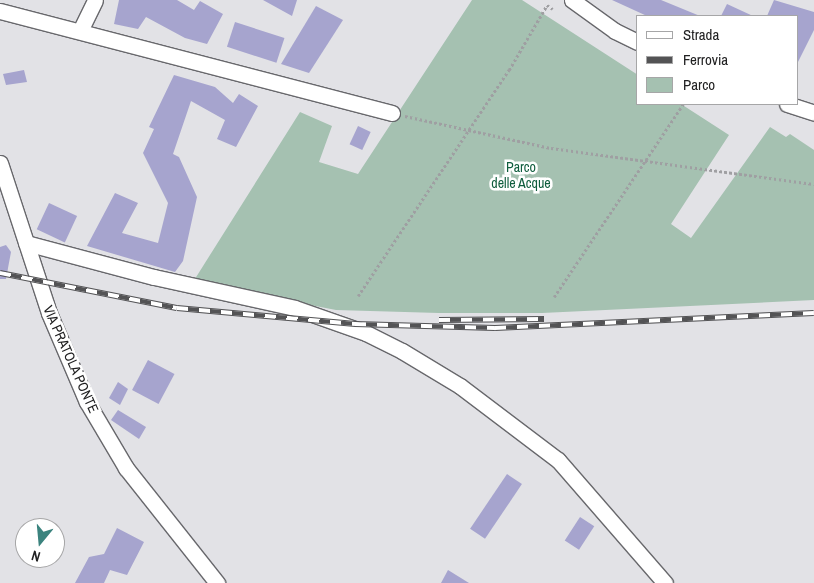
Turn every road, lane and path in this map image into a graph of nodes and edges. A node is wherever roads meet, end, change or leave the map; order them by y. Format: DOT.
graph roads {
  1 [pos="95,0"];
  2 [pos="572,0"];
  3 [pos="553,9"];
  4 [pos="0,11"];
  5 [pos="80,31"];
  6 [pos="636,41"];
  7 [pos="682,105"];
  8 [pos="790,105"];
  9 [pos="392,113"];
  10 [pos="814,114"];
  11 [pos="468,131"];
  12 [pos="645,162"];
  13 [pos="0,163"];
  14 [pos="814,184"];
  15 [pos="26,243"];
  16 [pos="358,296"];
  17 [pos="554,297"];
  18 [pos="217,583"];
  19 [pos="665,583"];
  1 -- 5 [label="street"];
  2 -- 6 [label="street"];
  3 -- 11 [label="path"];
  4 -- 5 [label="street"];
  5 -- 9 [label="street"];
  7 -- 12 [label="path"];
  8 -- 10 [label="street"];
  9 -- 11 [label="path"];
  11 -- 12 [label="path"];
  11 -- 16 [label="path"];
  12 -- 14 [label="path"];
  12 -- 17 [label="path"];
  13 -- 15 [label="street, VIA PRATOLA PONTE"];
  15 -- 18 [label="street, VIA PRATOLA PONTE"];
  15 -- 19 [label="street"];
}
